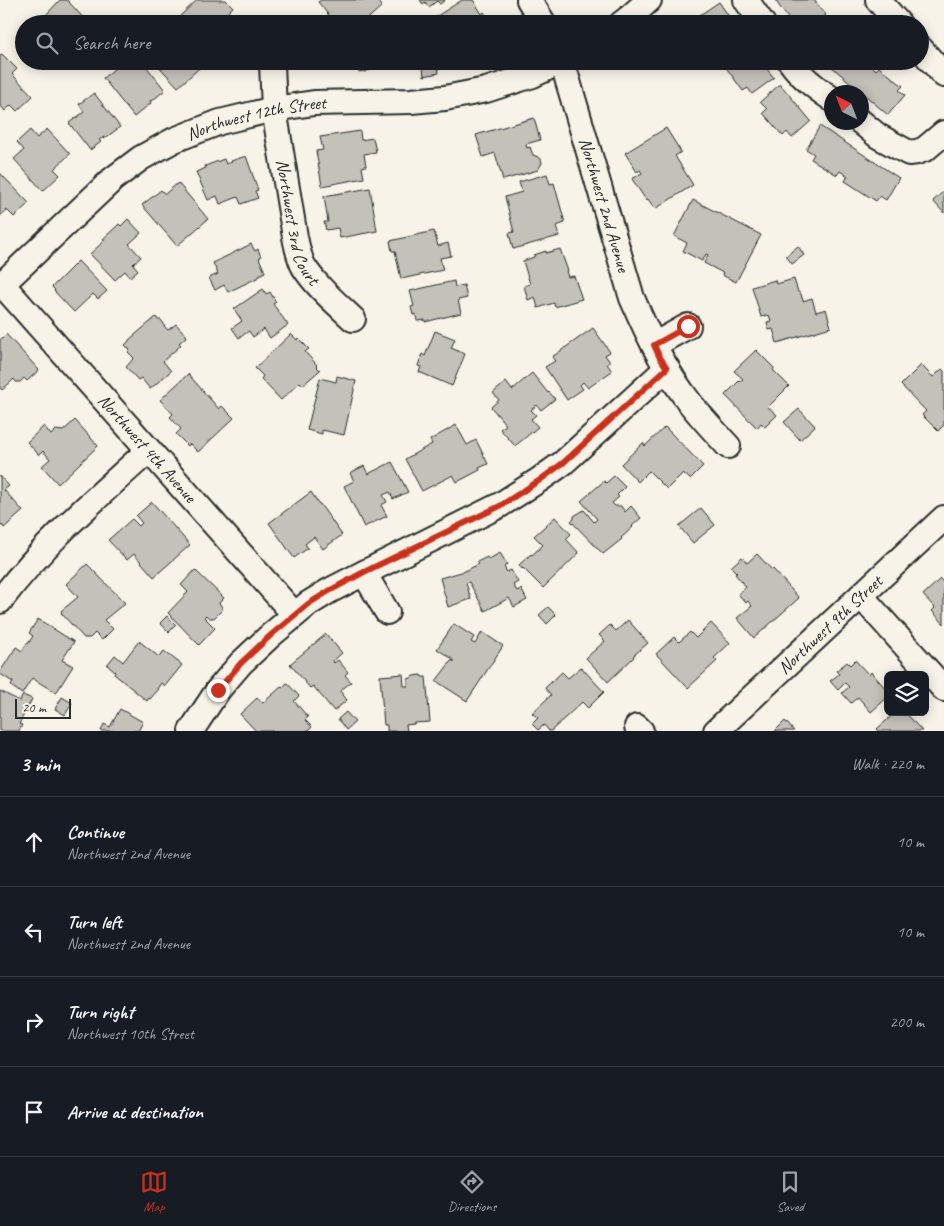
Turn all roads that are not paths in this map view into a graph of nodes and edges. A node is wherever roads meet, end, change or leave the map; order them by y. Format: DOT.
graph roads {
  1 [pos="529,0"];
  2 [pos="649,0"];
  3 [pos="746,0"];
  4 [pos="878,0"];
  5 [pos="538,15"];
  6 [pos="632,15"];
  7 [pos="757,15"];
  8 [pos="891,15"];
  9 [pos="929,57"];
  10 [pos="272,70"];
  11 [pos="543,70"];
  12 [pos="565,70"];
  13 [pos="797,70"];
  14 [pos="943,71"];
  15 [pos="824,94"];
  16 [pos="274,109"];
  17 [pos="869,129"];
  18 [pos="944,133"];
  19 [pos="1,284"];
  20 [pos="353,319"];
  21 [pos="688,326"];
  22 [pos="654,345"];
  23 [pos="667,368"];
  24 [pos="728,446"];
  25 [pos="148,451"];
  26 [pos="944,518"];
  27 [pos="364,572"];
  28 [pos="861,596"];
  29 [pos="0,601"];
  30 [pos="387,612"];
  31 [pos="294,614"];
  32 [pos="944,688"];
  33 [pos="191,731"];
  34 [pos="716,731"];
  1 -- 5 [label="street"];
  2 -- 6 [label="street"];
  3 -- 7 [label="street"];
  4 -- 8 [label="street"];
  9 -- 14 [label="street"];
  10 -- 16 [label="street, Northwest 3rd Court"];
  11 -- 16 [label="street, Northwest 12th Street"];
  12 -- 22 [label="street, Northwest 2nd Avenue"];
  13 -- 15 [label="street"];
  16 -- 19 [label="street, Northwest 12th Street"];
  16 -- 20 [label="street, Northwest 3rd Court"];
  17 -- 18 [label="street"];
  19 -- 25 [label="street, Northwest 4th Avenue"];
  21 -- 22 [label="street"];
  22 -- 23 [label="street, Northwest 2nd Avenue"];
  23 -- 24 [label="street, Northwest 2nd Avenue"];
  23 -- 27 [label="street"];
  25 -- 29 [label="street"];
  25 -- 31 [label="street, Northwest 4th Avenue"];
  26 -- 28 [label="street, Northwest 9th Street"];
  27 -- 30 [label="street"];
  27 -- 31 [label="street"];
  28 -- 32 [label="street"];
  28 -- 34 [label="street, Northwest 9th Street"];
  31 -- 33 [label="street"];
}
